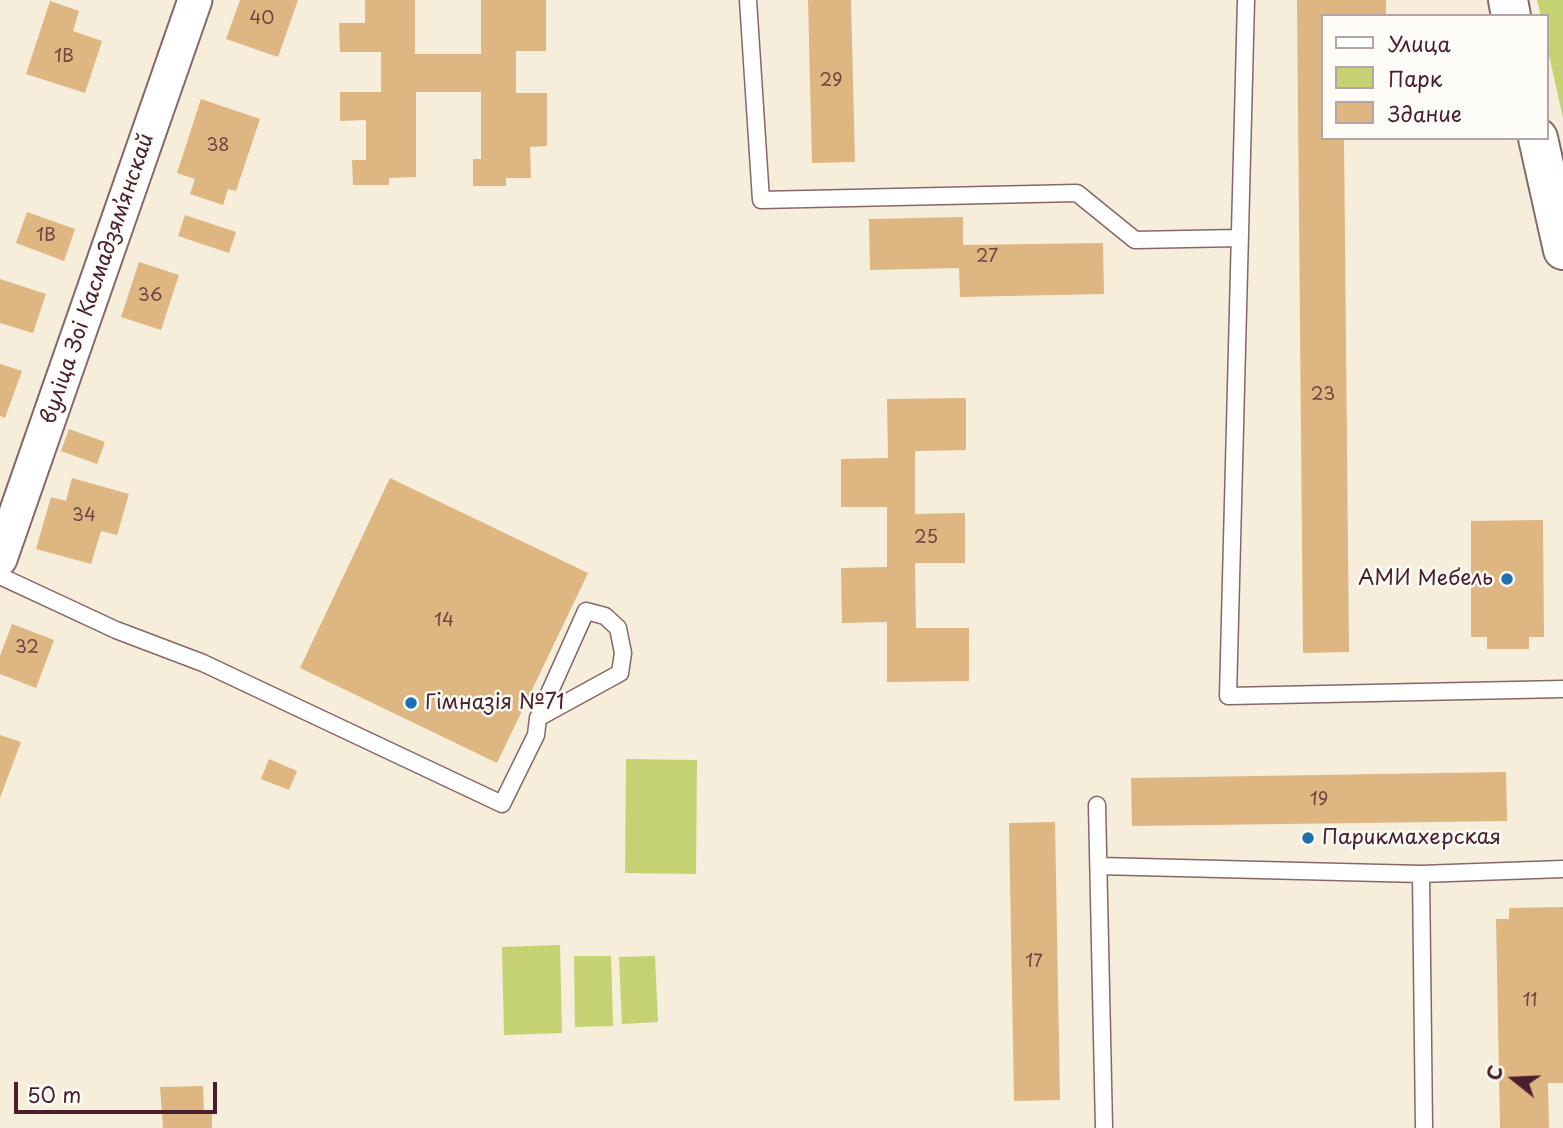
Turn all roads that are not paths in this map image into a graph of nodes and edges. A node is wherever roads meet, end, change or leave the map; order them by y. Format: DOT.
graph roads {
  1 [pos="195,0"];
  2 [pos="748,0"];
  3 [pos="1246,0"];
  4 [pos="1538,140"];
  5 [pos="1240,238"];
  6 [pos="1563,250"];
  7 [pos="0,559"];
  8 [pos="0,576"];
  9 [pos="1563,690"];
  10 [pos="538,718"];
  11 [pos="1097,805"];
  12 [pos="1099,866"];
  13 [pos="1563,869"];
  14 [pos="1421,874"];
  15 [pos="1104,1128"];
  16 [pos="1424,1128"];
  1 -- 7 [label="street, вуліца Зоі Касмадзямʼянскай"];
  2 -- 5 [label="lane"];
  3 -- 5 [label="lane"];
  4 -- 6 [label="street"];
  5 -- 9 [label="lane"];
  8 -- 10 [label="lane"];
  10 -- 10 [label="lane"];
  11 -- 12 [label="lane"];
  12 -- 14 [label="lane"];
  12 -- 15 [label="lane"];
  13 -- 14 [label="lane"];
  14 -- 16 [label="lane"];
}
